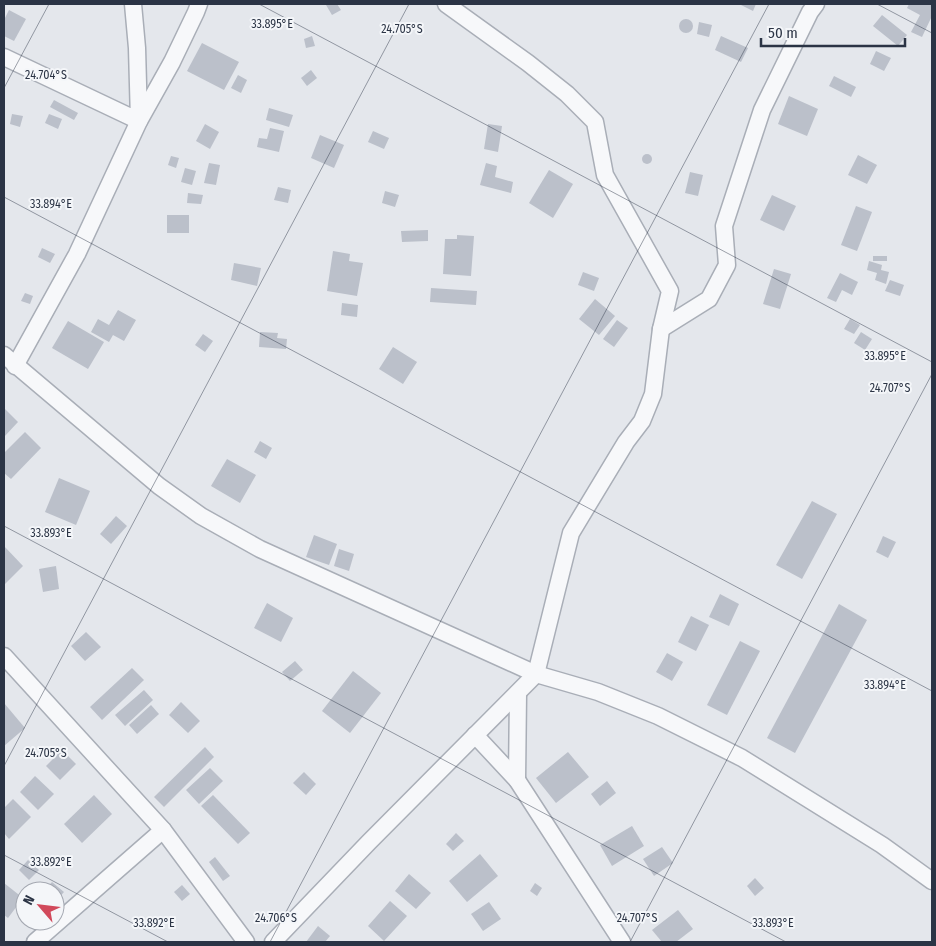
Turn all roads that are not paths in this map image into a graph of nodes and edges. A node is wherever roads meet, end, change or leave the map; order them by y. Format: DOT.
graph roads {
  1 [pos="133,4"];
  2 [pos="199,4"];
  3 [pos="816,4"];
  4 [pos="451,5"];
  5 [pos="4,57"];
  6 [pos="139,121"];
  7 [pos="661,329"];
  8 [pos="10,360"];
  9 [pos="4,656"];
  10 [pos="536,674"];
  11 [pos="518,694"];
  12 [pos="476,735"];
  13 [pos="517,780"];
  14 [pos="163,830"];
  15 [pos="932,881"];
  16 [pos="35,942"];
  17 [pos="246,942"];
  18 [pos="273,942"];
  19 [pos="622,942"];
  1 -- 6 [label="street"];
  2 -- 6 [label="street"];
  3 -- 7 [label="street"];
  4 -- 7 [label="street"];
  5 -- 6 [label="street"];
  6 -- 8 [label="street"];
  7 -- 10 [label="street"];
  8 -- 10 [label="street"];
  9 -- 14 [label="street"];
  10 -- 11 [label="street"];
  10 -- 15 [label="street"];
  11 -- 12 [label="street"];
  11 -- 13 [label="street"];
  12 -- 13 [label="street"];
  12 -- 18 [label="street"];
  13 -- 19 [label="street"];
  14 -- 16 [label="street"];
  14 -- 17 [label="street"];
}
